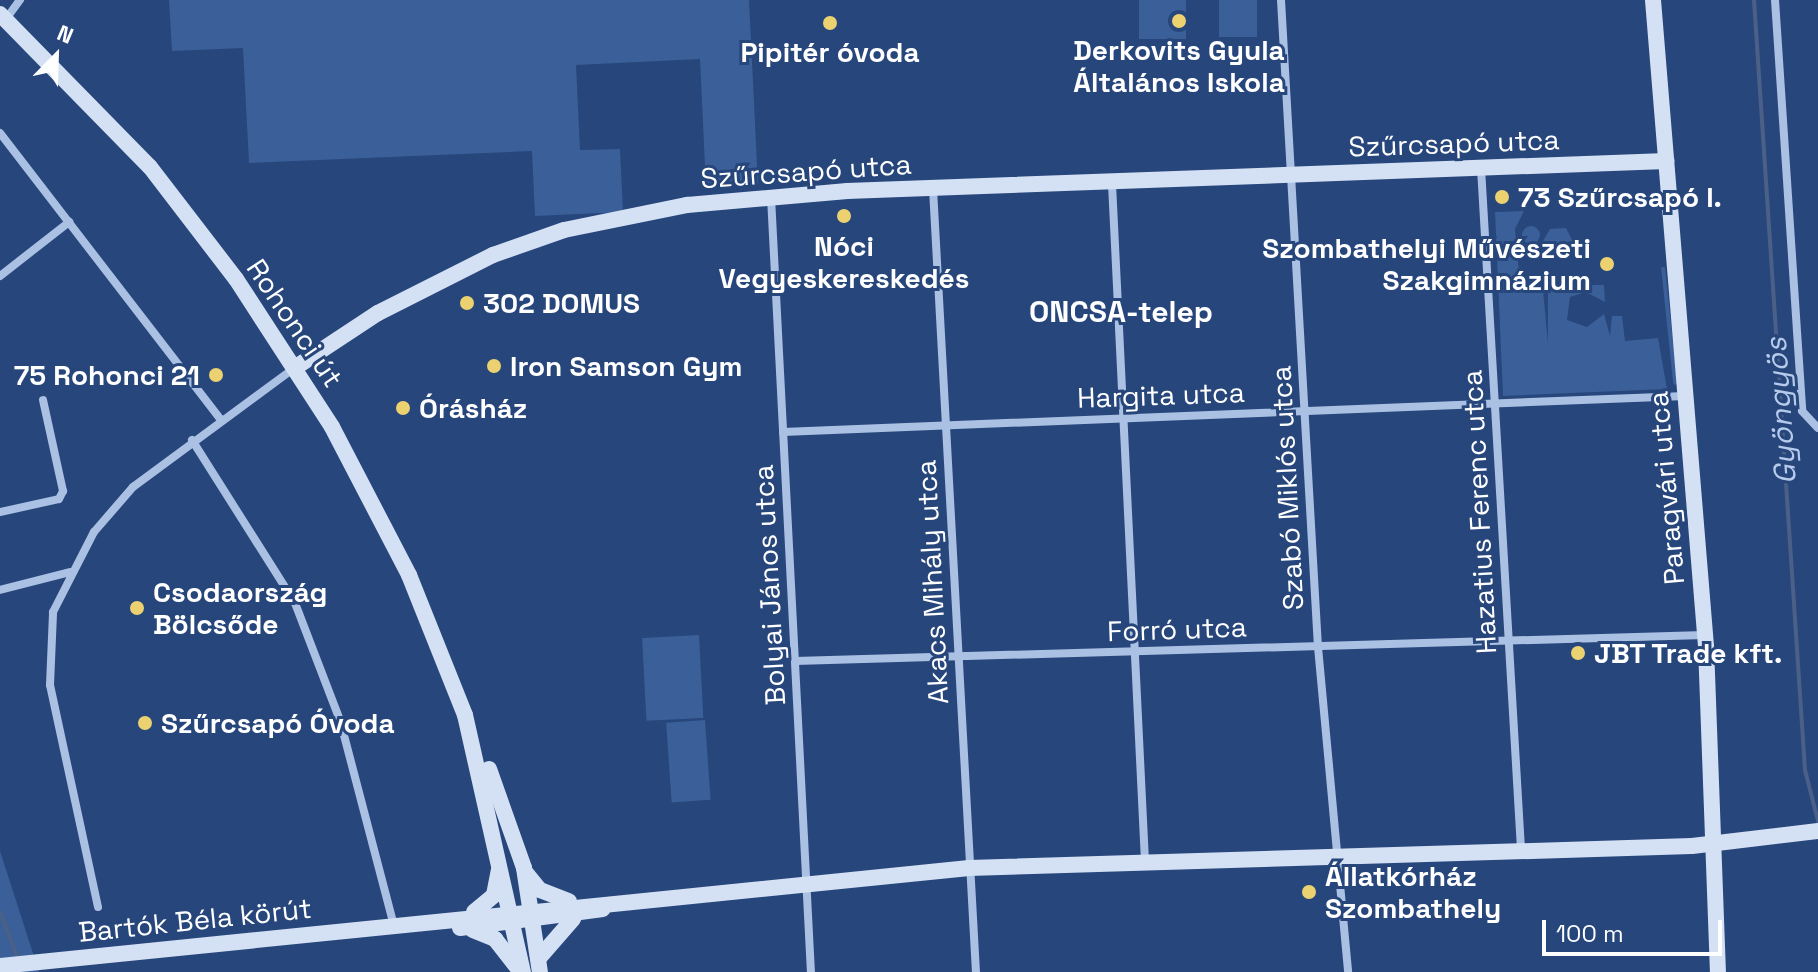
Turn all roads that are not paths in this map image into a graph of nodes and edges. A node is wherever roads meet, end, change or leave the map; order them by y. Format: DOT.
graph roads {
  1 [pos="20,0"];
  2 [pos="1281,0"];
  3 [pos="1653,0"];
  4 [pos="1775,0"];
  5 [pos="3,16"];
  6 [pos="0,133"];
  7 [pos="1666,161"];
  8 [pos="1481,168"];
  9 [pos="1291,176"];
  10 [pos="1112,184"];
  11 [pos="933,189"];
  12 [pos="771,197"];
  13 [pos="69,222"];
  14 [pos="0,276"];
  15 [pos="296,367"];
  16 [pos="1685,396"];
  17 [pos="43,400"];
  18 [pos="1494,404"];
  19 [pos="1305,412"];
  20 [pos="1123,419"];
  21 [pos="221,420"];
  22 [pos="946,426"];
  23 [pos="1818,428"];
  24 [pos="783,432"];
  25 [pos="192,440"];
  26 [pos="0,512"];
  27 [pos="70,572"];
  28 [pos="0,590"];
  29 [pos="1705,635"];
  30 [pos="1508,642"];
  31 [pos="1318,647"];
  32 [pos="1135,652"];
  33 [pos="958,657"];
  34 [pos="795,661"];
  35 [pos="465,715"];
  36 [pos="489,810"];
  37 [pos="1814,833"];
  38 [pos="1718,844"];
  39 [pos="1521,853"];
  40 [pos="1335,856"];
  41 [pos="1145,863"];
  42 [pos="524,868"];
  43 [pos="969,868"];
  44 [pos="806,885"];
  45 [pos="98,907"];
  46 [pos="578,910"];
  47 [pos="533,915"];
  48 [pos="514,917"];
  49 [pos="463,922"];
  50 [pos="395,927"];
  51 [pos="0,966"];
  52 [pos="539,966"];
  53 [pos="521,972"];
  54 [pos="811,972"];
  55 [pos="976,972"];
  56 [pos="1348,972"];
  57 [pos="1718,972"];
  1 -- 5 [label="street"];
  2 -- 9 [label="street, Szabó Miklós utca"];
  3 -- 7 [label="street, Paragvári utca"];
  4 -- 23 [label="street"];
  5 -- 15 [label="street, Rohonci út"];
  6 -- 13 [label="street"];
  7 -- 8 [label="street, Szűrcsapó utca"];
  7 -- 16 [label="street, Paragvári utca"];
  8 -- 9 [label="street, Szűrcsapó utca"];
  8 -- 18 [label="street, Hazatius Ferenc utca"];
  9 -- 10 [label="street, Szűrcsapó utca"];
  9 -- 19 [label="street, Szabó Miklós utca"];
  10 -- 11 [label="street, Szűrcsapó utca"];
  10 -- 20 [label="street"];
  11 -- 12 [label="street, Szűrcsapó utca"];
  11 -- 22 [label="street, Akacs Mihály utca"];
  12 -- 15 [label="street, Szűrcsapó utca"];
  12 -- 24 [label="street, Bolyai János utca"];
  13 -- 14 [label="street"];
  13 -- 21 [label="street"];
  15 -- 21 [label="street, Szűrcsapó utca"];
  15 -- 35 [label="street, Rohonci út"];
  16 -- 18 [label="street, Hargita utca"];
  16 -- 29 [label="street, Paragvári utca"];
  17 -- 26 [label="street"];
  18 -- 19 [label="street, Hargita utca"];
  18 -- 30 [label="street, Hazatius Ferenc utca"];
  19 -- 20 [label="street, Hargita utca"];
  19 -- 31 [label="street, Szabó Miklós utca"];
  20 -- 22 [label="street, Hargita utca"];
  20 -- 32 [label="street"];
  21 -- 25 [label="street, Szűrcsapó utca"];
  22 -- 24 [label="street, Hargita utca"];
  22 -- 33 [label="street, Akacs Mihály utca"];
  24 -- 34 [label="street, Bolyai János utca"];
  25 -- 27 [label="street, Szűrcsapó utca"];
  25 -- 50 [label="street"];
  27 -- 28 [label="street"];
  27 -- 45 [label="street, Szűrcsapó utca"];
  29 -- 30 [label="street, Forró utca"];
  29 -- 38 [label="street, Paragvári utca"];
  30 -- 31 [label="street, Forró utca"];
  30 -- 39 [label="street, Hazatius Ferenc utca"];
  31 -- 32 [label="street, Forró utca"];
  31 -- 40 [label="street, Szabó Miklós utca"];
  32 -- 33 [label="street, Forró utca"];
  32 -- 41 [label="street"];
  33 -- 34 [label="street, Forró utca"];
  33 -- 43 [label="street, Akacs Mihály utca"];
  34 -- 44 [label="street, Bolyai János utca"];
  35 -- 36 [label="street, Rohonci út"];
  35 -- 42 [label="street, Rohonci út"];
  36 -- 48 [label="street, Rohonci út"];
  36 -- 49 [label="street"];
  37 -- 38 [label="street, Bartók Béla körút"];
  38 -- 39 [label="street, Bartók Béla körút"];
  38 -- 57 [label="street, Paragvári utca"];
  39 -- 40 [label="street, Bartók Béla körút"];
  40 -- 41 [label="street, Bartók Béla körút"];
  40 -- 56 [label="street, Szabó Miklós utca"];
  41 -- 43 [label="street, Bartók Béla körút"];
  42 -- 46 [label="street"];
  42 -- 47 [label="street, Rohonci út"];
  43 -- 44 [label="street, Bartók Béla körút"];
  43 -- 55 [label="street, Akacs Mihály utca"];
  44 -- 46 [label="street, Bartók Béla körút"];
  44 -- 54 [label="street, Bolyai János utca"];
  46 -- 47 [label="street, Bartók Béla körút"];
  46 -- 52 [label="street"];
  47 -- 48 [label="street, Bartók Béla körút"];
  47 -- 52 [label="street, Rohonci út"];
  48 -- 49 [label="street, Bartók Béla körút"];
  48 -- 53 [label="street, Rohonci út"];
  49 -- 50 [label="street, Bartók Béla körút"];
  49 -- 53 [label="street"];
  50 -- 51 [label="street, Bartók Béla körút"];
}
